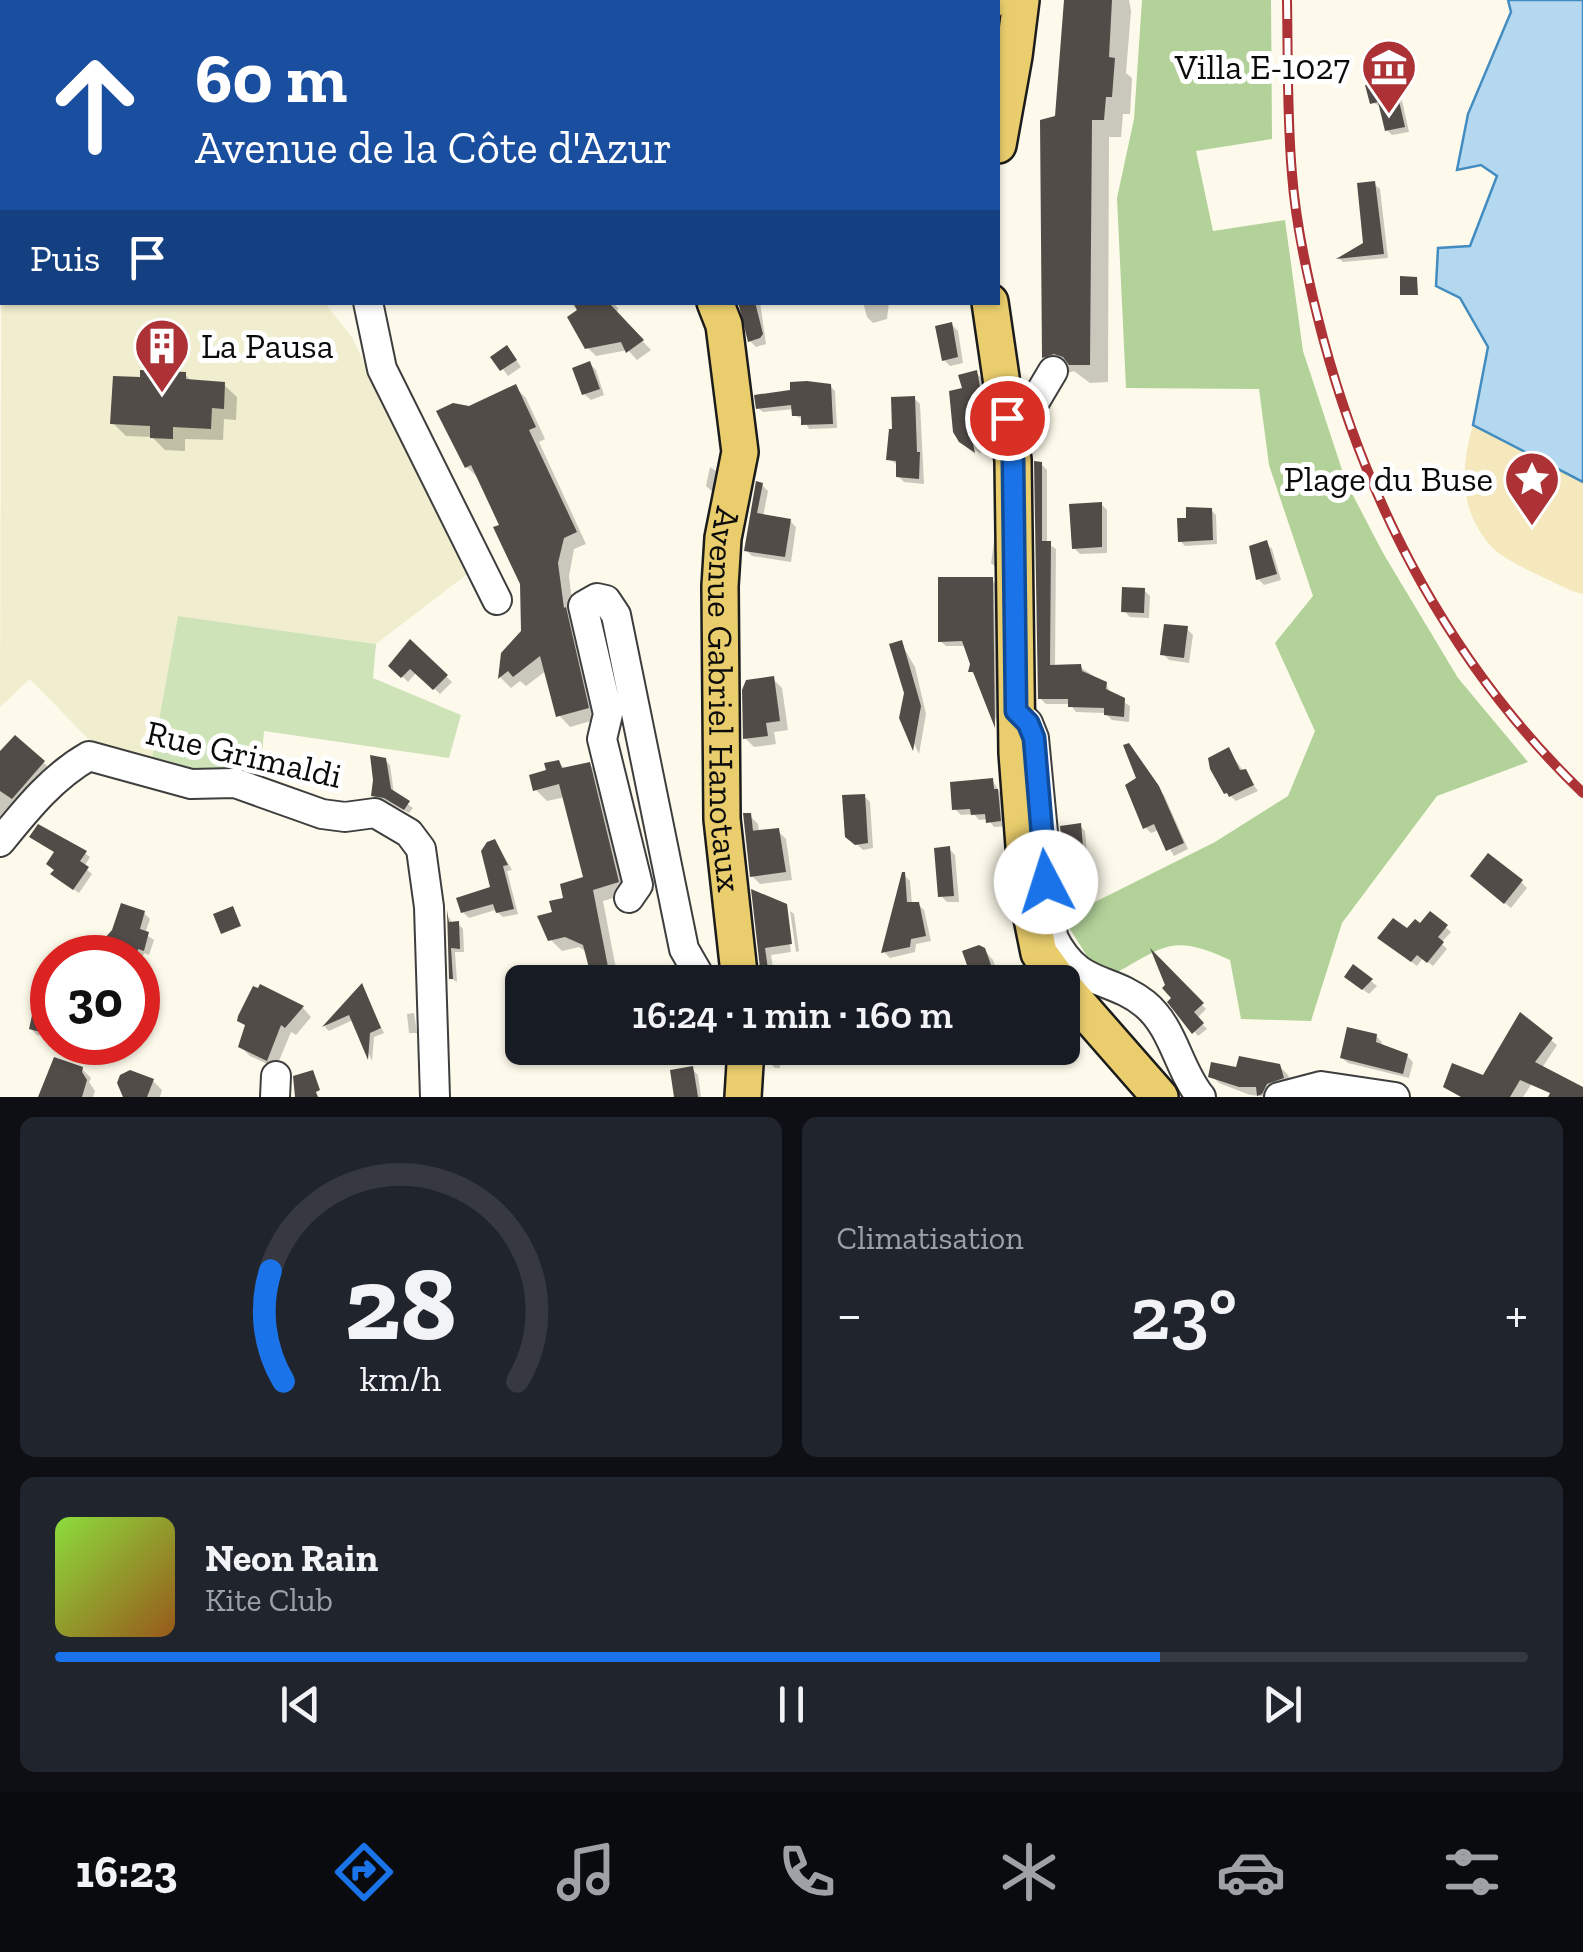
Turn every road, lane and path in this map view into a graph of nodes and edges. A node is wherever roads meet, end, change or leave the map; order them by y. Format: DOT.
graph roads {
  1 [pos="1021,0"];
  2 [pos="1001,98"];
  3 [pos="369,305"];
  4 [pos="716,305"];
  5 [pos="990,305"];
  6 [pos="1053,371"];
  7 [pos="1007,418"];
  8 [pos="496,600"];
  9 [pos="1016,711"];
  10 [pos="0,842"];
  11 [pos="629,898"];
  12 [pos="693,965"];
  13 [pos="738,965"];
  14 [pos="1048,965"];
  15 [pos="1080,1006"];
  16 [pos="745,1065"];
  17 [pos="435,1097"];
  18 [pos="743,1097"];
  19 [pos="1160,1097"];
  20 [pos="1201,1097"];
  21 [pos="1280,1097"];
  22 [pos="1395,1097"];
  1 -- 2 [label="main road"];
  3 -- 8 [label="street"];
  4 -- 13 [label="main road, Avenue Gabriel Hanotaux"];
  5 -- 7 [label="main road"];
  6 -- 7 [label="street"];
  7 -- 9 [label="main road"];
  9 -- 14 [label="main road"];
  9 -- 20 [label="street"];
  10 -- 17 [label="street, Rue Grimaldi"];
  11 -- 12 [label="street"];
  15 -- 19 [label="main road"];
  16 -- 18 [label="main road"];
  21 -- 22 [label="street"];
}
